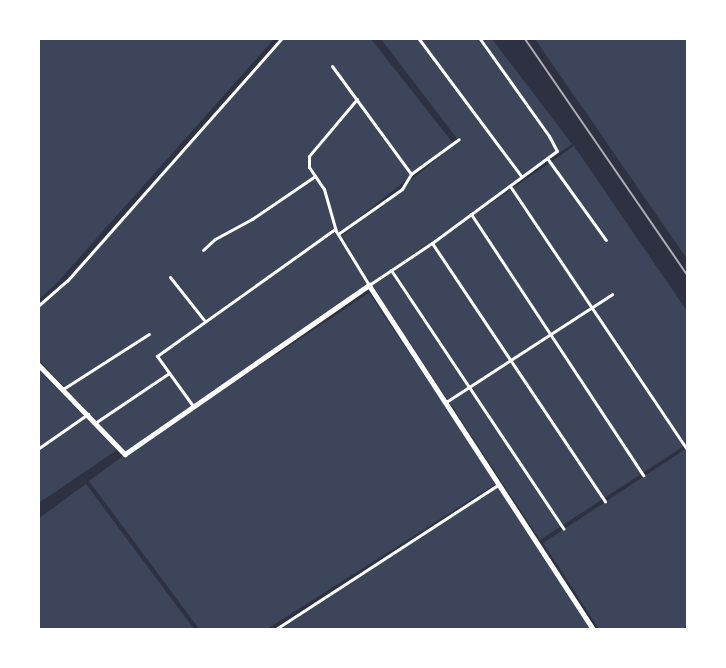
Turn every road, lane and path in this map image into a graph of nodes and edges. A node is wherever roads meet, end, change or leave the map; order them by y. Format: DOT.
graph roads {
  1 [pos="281,39"];
  2 [pos="418,39"];
  3 [pos="480,39"];
  4 [pos="332,66"];
  5 [pos="357,99"];
  6 [pos="460,139"];
  7 [pos="548,158"];
  8 [pos="411,174"];
  9 [pos="315,176"];
  10 [pos="522,177"];
  11 [pos="510,186"];
  12 [pos="471,214"];
  13 [pos="335,229"];
  14 [pos="338,234"];
  15 [pos="606,240"];
  16 [pos="432,243"];
  17 [pos="203,250"];
  18 [pos="391,270"];
  19 [pos="170,277"];
  20 [pos="369,285"];
  21 [pos="612,294"];
  22 [pos="39,304"];
  23 [pos="591,306"];
  24 [pos="204,320"];
  25 [pos="550,333"];
  26 [pos="149,334"];
  27 [pos="509,359"];
  28 [pos="39,365"];
  29 [pos="170,373"];
  30 [pos="469,385"];
  31 [pos="63,390"];
  32 [pos="446,402"];
  33 [pos="194,407"];
  34 [pos="88,414"];
  35 [pos="95,423"];
  36 [pos="39,448"];
  37 [pos="686,448"];
  38 [pos="643,475"];
  39 [pos="499,484"];
  40 [pos="605,502"];
  41 [pos="564,529"];
  42 [pos="279,628"];
  43 [pos="593,629"];
  1 -- 22 [label="street"];
  2 -- 10 [label="street"];
  3 -- 7 [label="street"];
  4 -- 5 [label="street"];
  5 -- 8 [label="street"];
  5 -- 9 [label="street"];
  6 -- 8 [label="street"];
  7 -- 10 [label="street"];
  7 -- 15 [label="street"];
  8 -- 14 [label="street"];
  9 -- 13 [label="street"];
  9 -- 17 [label="street"];
  10 -- 11 [label="street"];
  11 -- 12 [label="street"];
  11 -- 23 [label="street"];
  12 -- 16 [label="street"];
  12 -- 25 [label="street"];
  13 -- 14 [label="street"];
  13 -- 24 [label="street"];
  14 -- 20 [label="street"];
  16 -- 18 [label="street"];
  16 -- 27 [label="street"];
  18 -- 20 [label="street"];
  18 -- 30 [label="street"];
  19 -- 24 [label="street"];
  20 -- 32 [label="street"];
  20 -- 33 [label="street"];
  21 -- 23 [label="street"];
  23 -- 25 [label="street"];
  23 -- 37 [label="street"];
  24 -- 29 [label="street"];
  25 -- 27 [label="street"];
  25 -- 38 [label="street"];
  26 -- 31 [label="street"];
  27 -- 30 [label="street"];
  27 -- 40 [label="street"];
  28 -- 31 [label="street"];
  29 -- 33 [label="street"];
  29 -- 35 [label="street"];
  30 -- 32 [label="street"];
  30 -- 41 [label="street"];
  31 -- 34 [label="street"];
  32 -- 39 [label="street"];
  33 -- 35 [label="street"];
  34 -- 35 [label="street"];
  34 -- 36 [label="street"];
  39 -- 42 [label="street"];
  39 -- 43 [label="street"];
}
